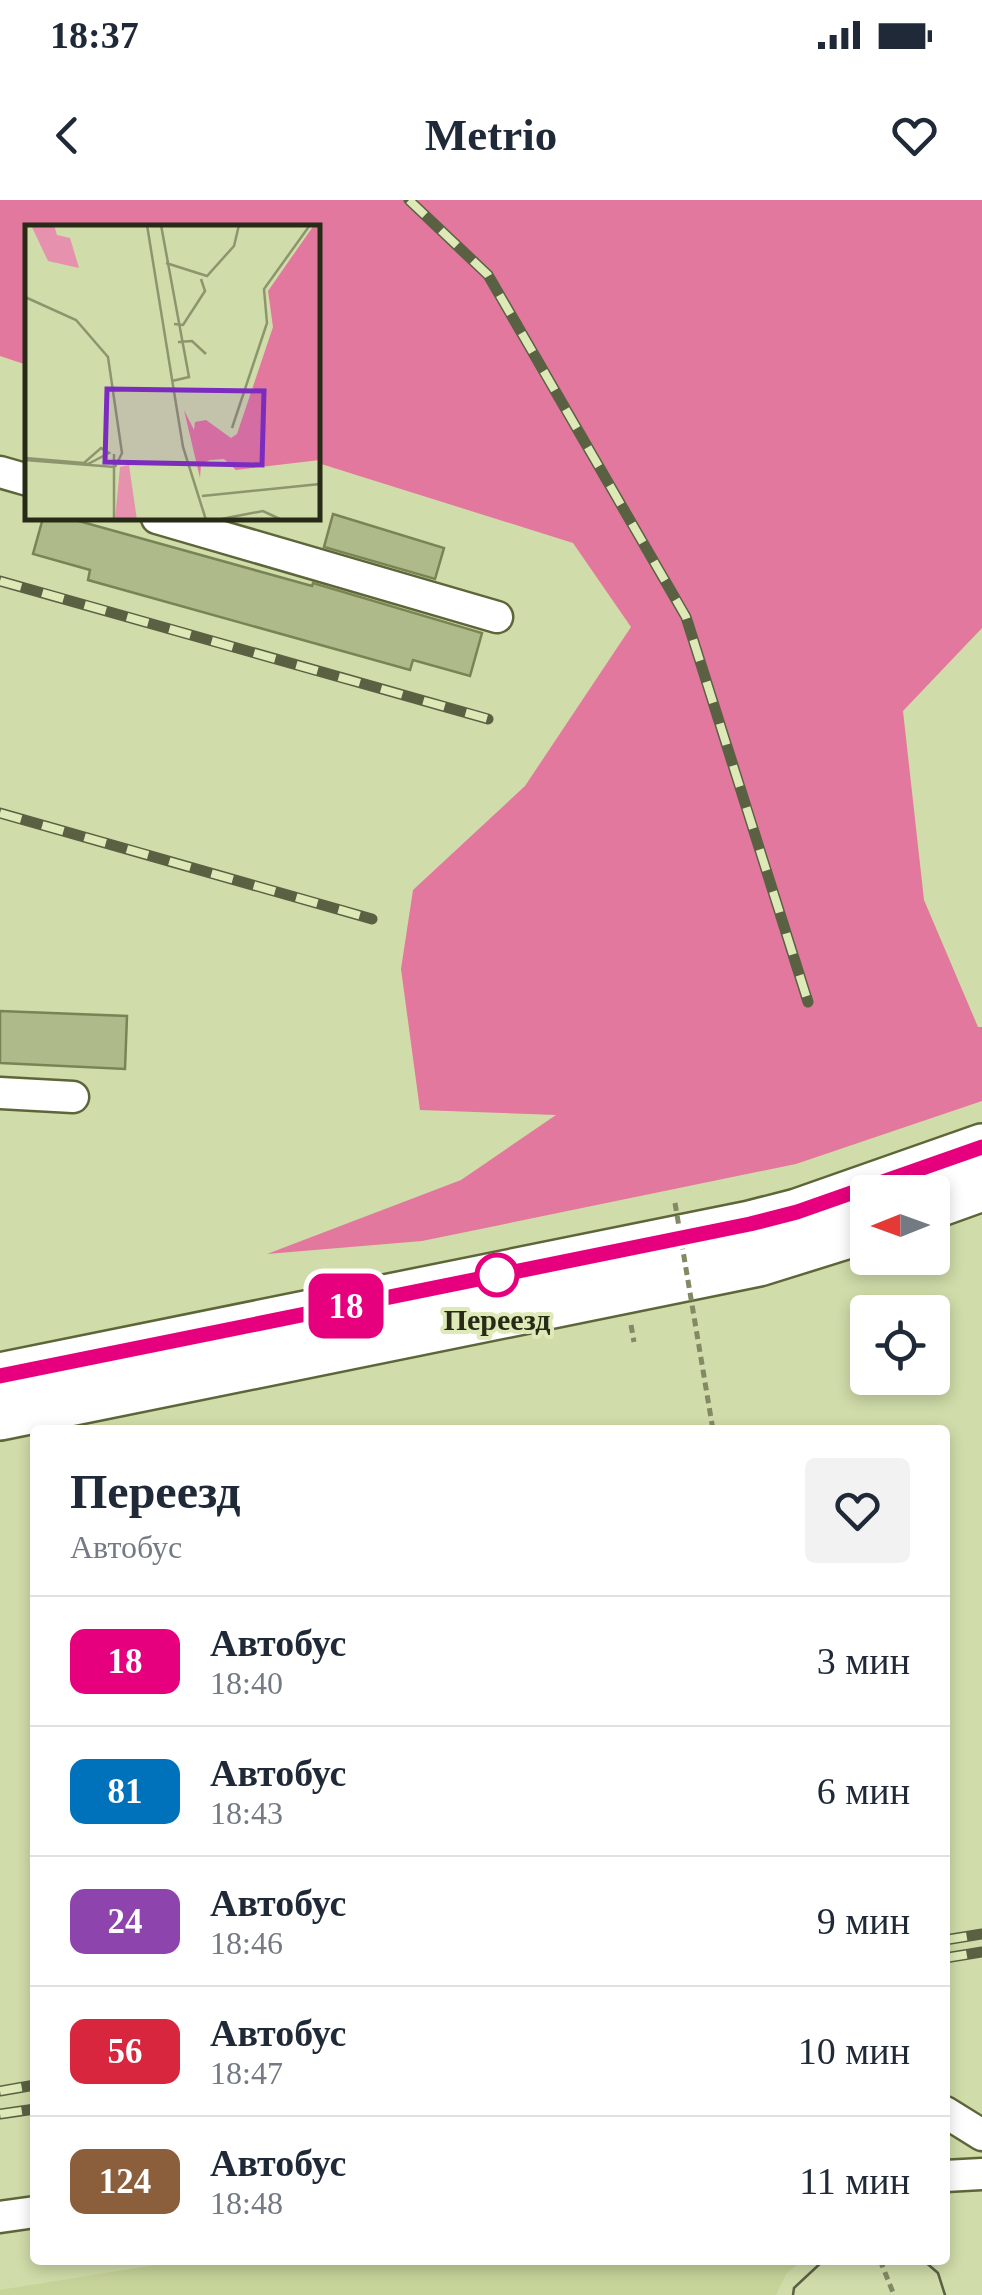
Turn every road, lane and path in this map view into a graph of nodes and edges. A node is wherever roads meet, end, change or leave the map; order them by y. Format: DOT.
graph roads {
  1 [pos="0,472"];
  2 [pos="25,479"];
  3 [pos="164,520"];
  4 [pos="498,617"];
  5 [pos="0,1092"];
  6 [pos="72,1097"];
  7 [pos="982,1146"];
  8 [pos="982,1188"];
  9 [pos="950,1200"];
  10 [pos="675,1203"];
  11 [pos="850,1235"];
  12 [pos="0,1376"];
  13 [pos="0,1417"];
  14 [pos="712,1425"];
  15 [pos="950,2115"];
  16 [pos="982,2136"];
  17 [pos="982,2174"];
  18 [pos="950,2176"];
  19 [pos="30,2213"];
  20 [pos="0,2218"];
  21 [pos="882,2265"];
  22 [pos="894,2295"];
  1 -- 2 [label="street"];
  3 -- 4 [label="street"];
  5 -- 6 [label="street"];
  7 -- 12 [label="highway"];
  8 -- 9 [label="highway"];
  10 -- 14 [label="path, bridge"];
  11 -- 13 [label="highway"];
  15 -- 16 [label="street"];
  17 -- 18 [label="street"];
  19 -- 20 [label="street"];
  21 -- 22 [label="path"];
}
